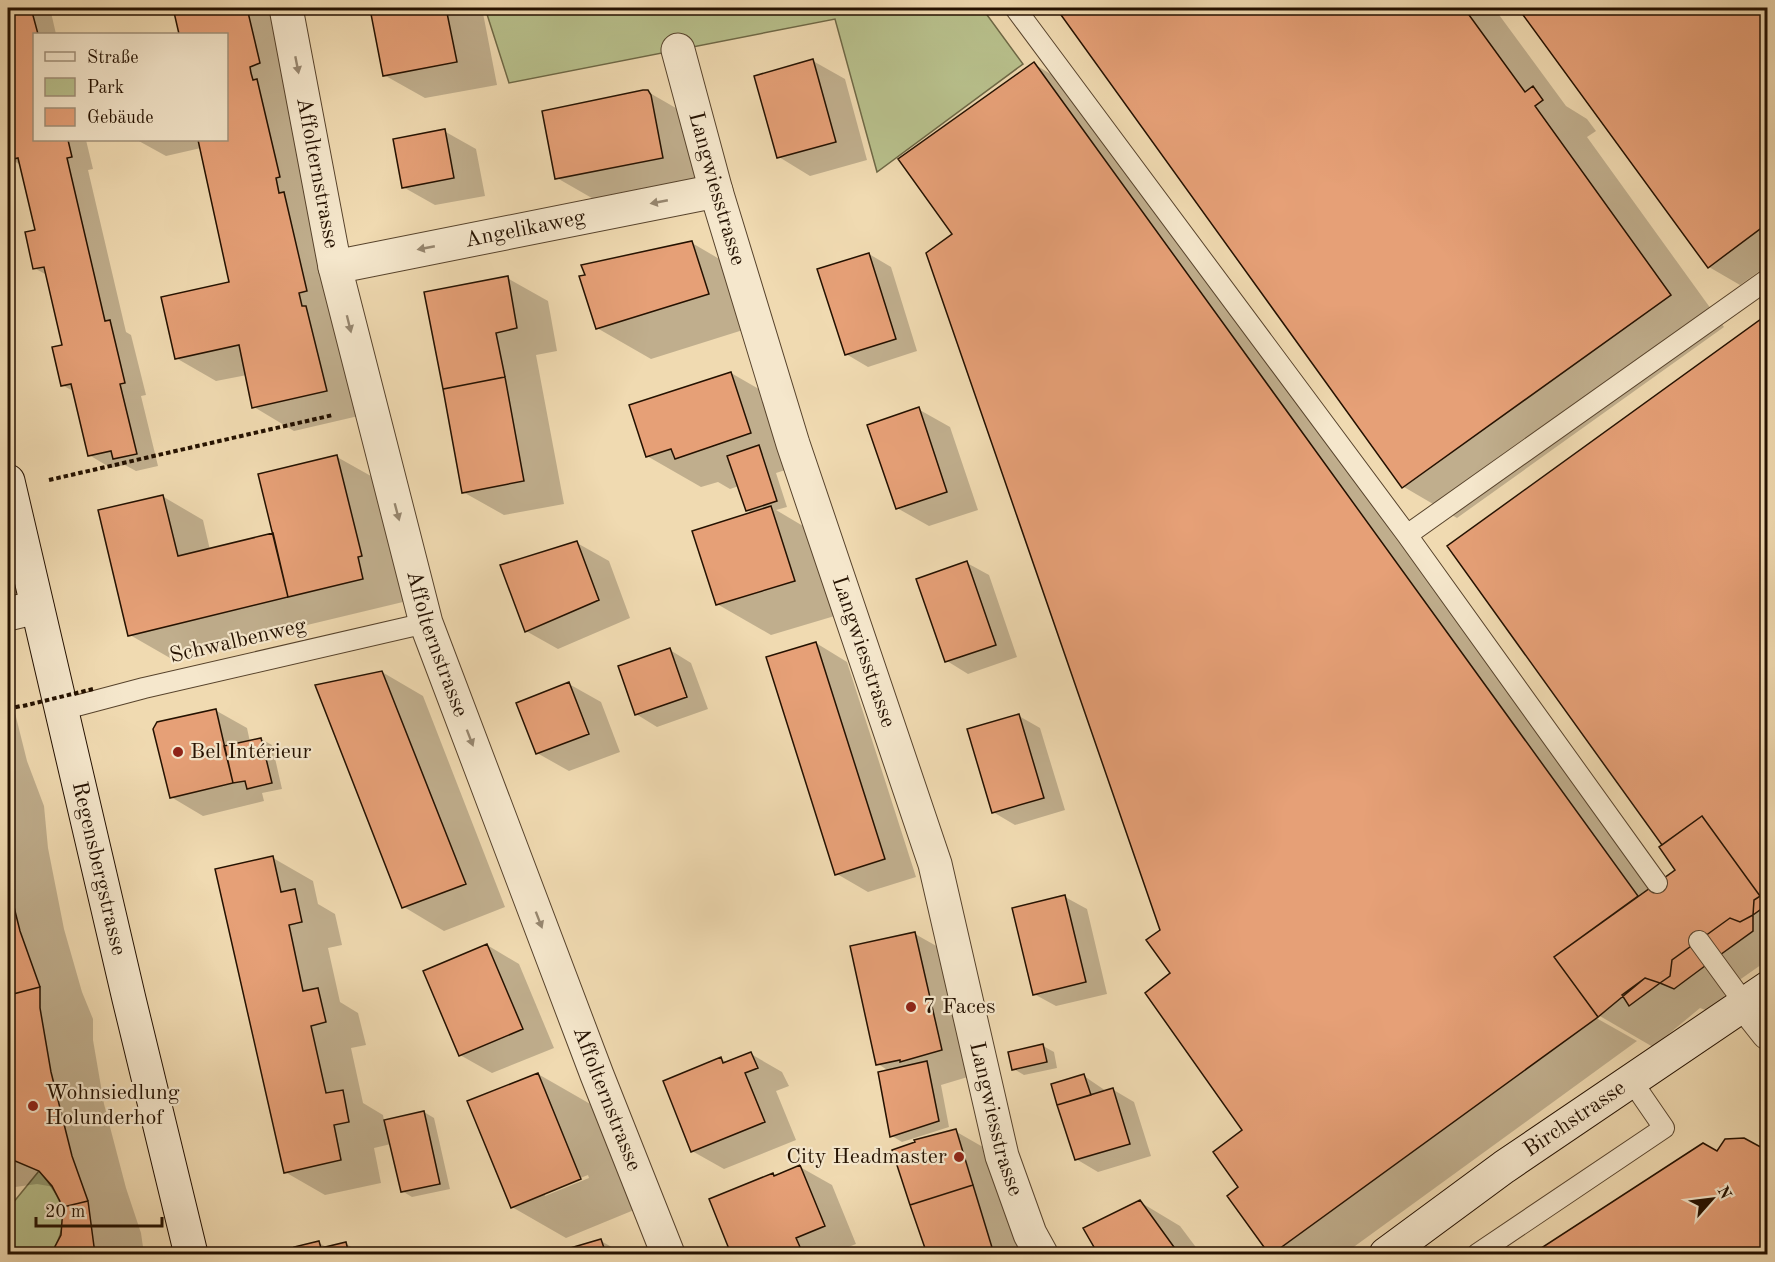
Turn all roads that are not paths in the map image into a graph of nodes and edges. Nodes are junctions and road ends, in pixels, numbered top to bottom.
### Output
1 (286, 8) edge
2 (1015, 8) edge
3 (678, 50) dead end
4 (716, 191) junction
5 (335, 267) junction
6 (1767, 279) edge
7 (8, 481) edge
8 (1407, 535) junction
9 (22, 610) edge
10 (426, 623) junction
11 (61, 710) junction
12 (1657, 883) dead end
13 (1699, 941) dead end
14 (1756, 996) edge
15 (1767, 1033) edge
16 (1631, 1080) junction
17 (192, 1254) edge
18 (668, 1254) edge
19 (1041, 1254) edge
20 (1386, 1254) edge
21 (1477, 1254) edge

1 -> 5 street, Affolternstrasse
2 - 8 lane
3 - 4 street, Langwiesstrasse
4 -> 5 street, Angelikaweg
4 - 19 street, Langwiesstrasse
5 -> 10 street, Affolternstrasse
6 - 8 lane
7 - 9 street, Regensbergstrasse
8 - 12 lane
9 - 11 street, Regensbergstrasse
10 - 11 lane, Schwalbenweg
10 -> 18 street, Affolternstrasse
11 - 17 street, Regensbergstrasse
13 - 14 lane
14 - 15 street
14 - 16 street, Birchstrasse
16 - 20 street, Birchstrasse
16 - 21 lane

